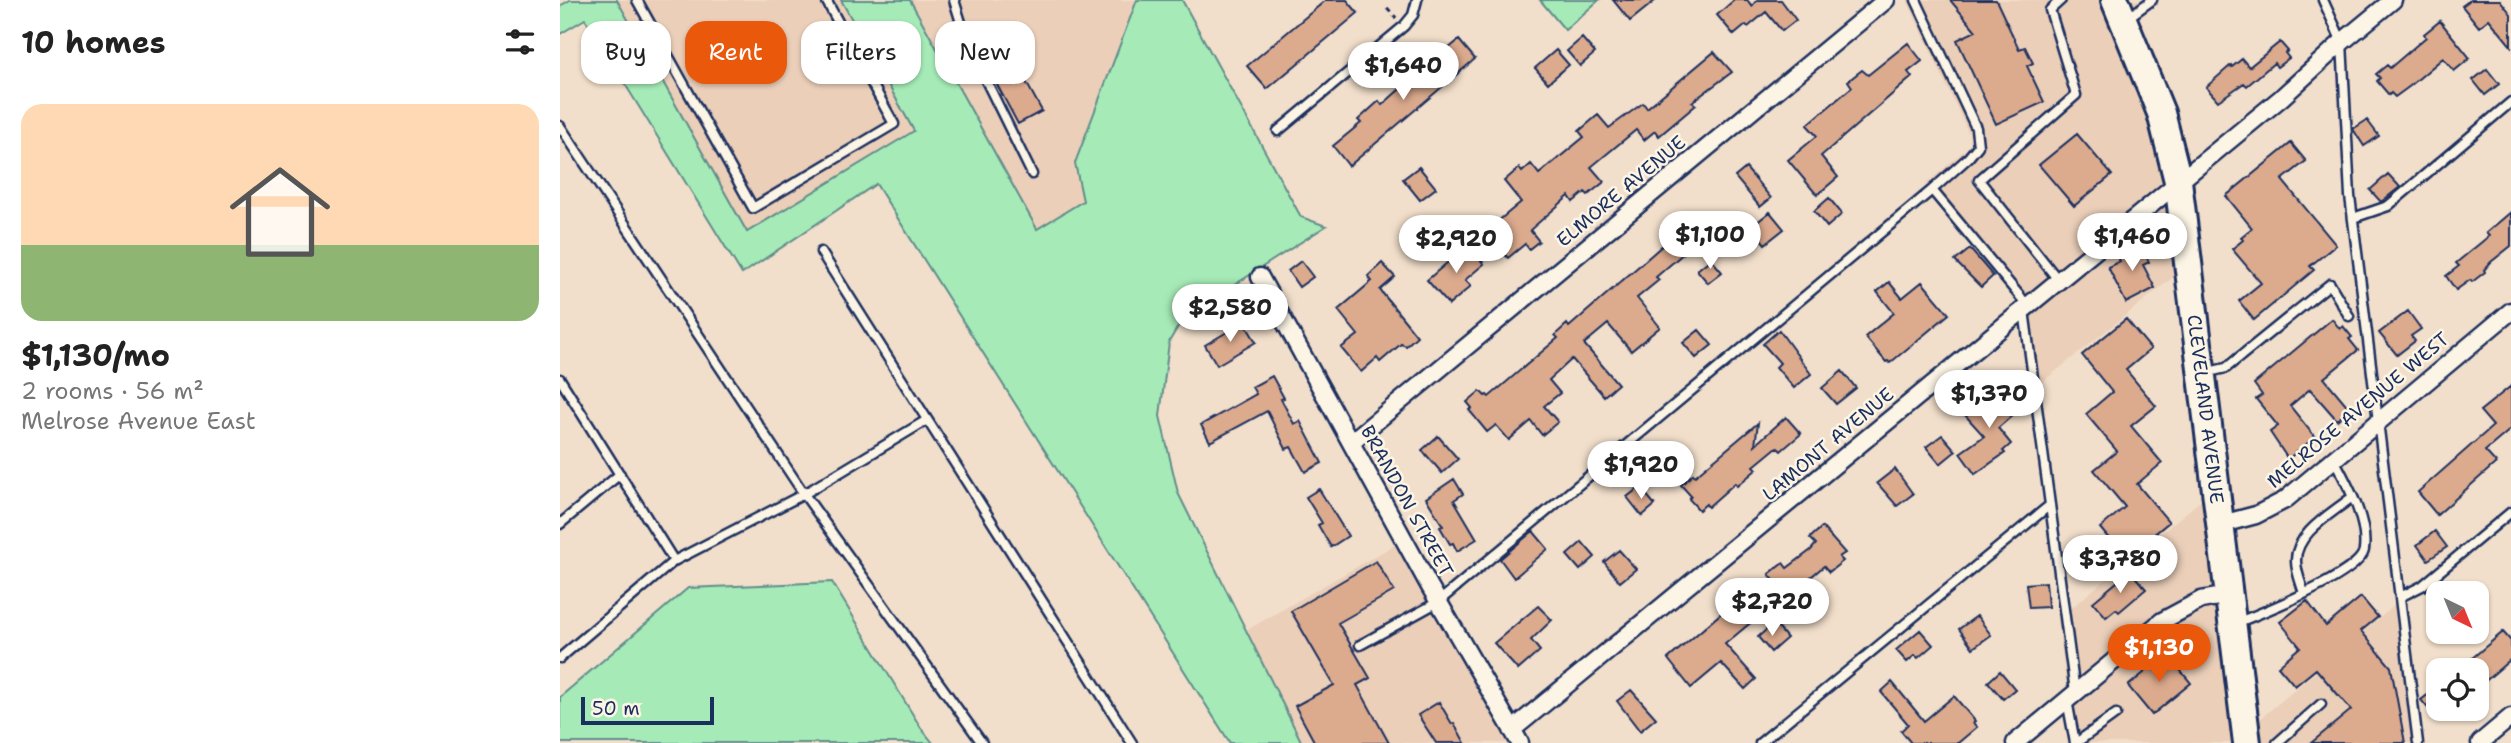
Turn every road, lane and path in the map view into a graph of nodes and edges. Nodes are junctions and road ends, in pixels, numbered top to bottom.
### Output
1 (637, 0) edge
2 (826, 0) edge
3 (955, 0) edge
4 (1417, 0) edge
5 (1886, 0) edge
6 (1916, 0) edge
7 (2062, 0) edge
8 (2152, 0) edge
9 (2323, 0) edge
10 (2393, 0) edge
11 (1387, 8) dead end
12 (2119, 11) edge
13 (1397, 20) dead end
14 (2342, 42) junction
15 (2511, 102) edge
16 (560, 126) edge
17 (1278, 131) dead end
18 (1032, 174) dead end
19 (2178, 181) junction
20 (1932, 190) junction
21 (2353, 218) junction
22 (821, 252) dead end
23 (1260, 277) dead end
24 (2059, 281) junction
25 (2026, 308) junction
26 (2511, 311) edge
27 (2349, 316) dead end
28 (2202, 374) junction
29 (560, 379) edge
30 (927, 420) junction
31 (2378, 421) junction
32 (1351, 442) junction
33 (2334, 459) junction
34 (620, 474) junction
35 (804, 494) junction
36 (2352, 497) junction
37 (2050, 505) junction
38 (2511, 512) edge
39 (560, 524) edge
40 (2222, 524) junction
41 (674, 561) junction
42 (2304, 593) junction
43 (2229, 595) junction
44 (2400, 597) junction
45 (1438, 601) junction
46 (2233, 624) junction
47 (1360, 645) dead end
48 (560, 658) edge
49 (2071, 697) junction
50 (2321, 704) dead end
51 (2116, 713) dead end
52 (2511, 717) edge
53 (1516, 736) edge
54 (982, 743) edge
55 (1132, 743) edge
56 (1760, 743) edge
57 (2015, 743) edge
58 (2075, 743) edge
59 (2247, 743) edge
60 (2277, 743) edge
61 (2418, 743) edge
62 (2480, 743) edge

1 - 2 lane
3 - 18 lane
4 - 17 lane
5 - 32 street, ELMORE AVENUE
6 - 20 lane
7 - 24 lane
8 - 12 lane
9 - 14 lane
10 - 14 street, LAMONT AVENUE
11 - 13 path
12 - 19 main road, CLEVELAND AVENUE
14 - 19 street, LAMONT AVENUE
14 - 21 lane
15 - 21 lane
16 - 35 lane
19 - 24 street, LAMONT AVENUE
19 - 28 main road, CLEVELAND AVENUE
20 - 25 lane
20 - 45 lane
21 - 31 lane
22 - 30 lane
23 - 32 street, BRANDON STREET
24 - 25 street, LAMONT AVENUE
25 - 37 lane
25 - 53 street, LAMONT AVENUE
26 - 31 street, MELROSE AVENUE WEST
27 - 28 lane
28 - 40 main road, CLEVELAND AVENUE
29 - 34 lane
30 - 35 lane
30 - 55 lane
31 - 33 street, MELROSE AVENUE WEST
31 - 44 lane
32 - 45 street, BRANDON STREET
33 - 36 lane
33 - 40 street, MELROSE AVENUE WEST
34 - 39 lane
34 - 41 lane
35 - 41 lane
35 - 54 lane
36 - 42 lane
36 - 42 lane
37 - 49 lane
37 - 56 lane
38 - 44 lane
40 - 43 main road, CLEVELAND AVENUE
41 - 48 lane
42 - 46 lane
43 - 46 main road, CLEVELAND AVENUE
43 - 49 street
44 - 61 lane
45 - 47 lane
45 - 53 street, BRANDON STREET
46 - 59 main road, CLEVELAND AVENUE
49 - 57 street
49 - 58 lane
50 - 60 lane
51 - 58 lane
52 - 62 street

